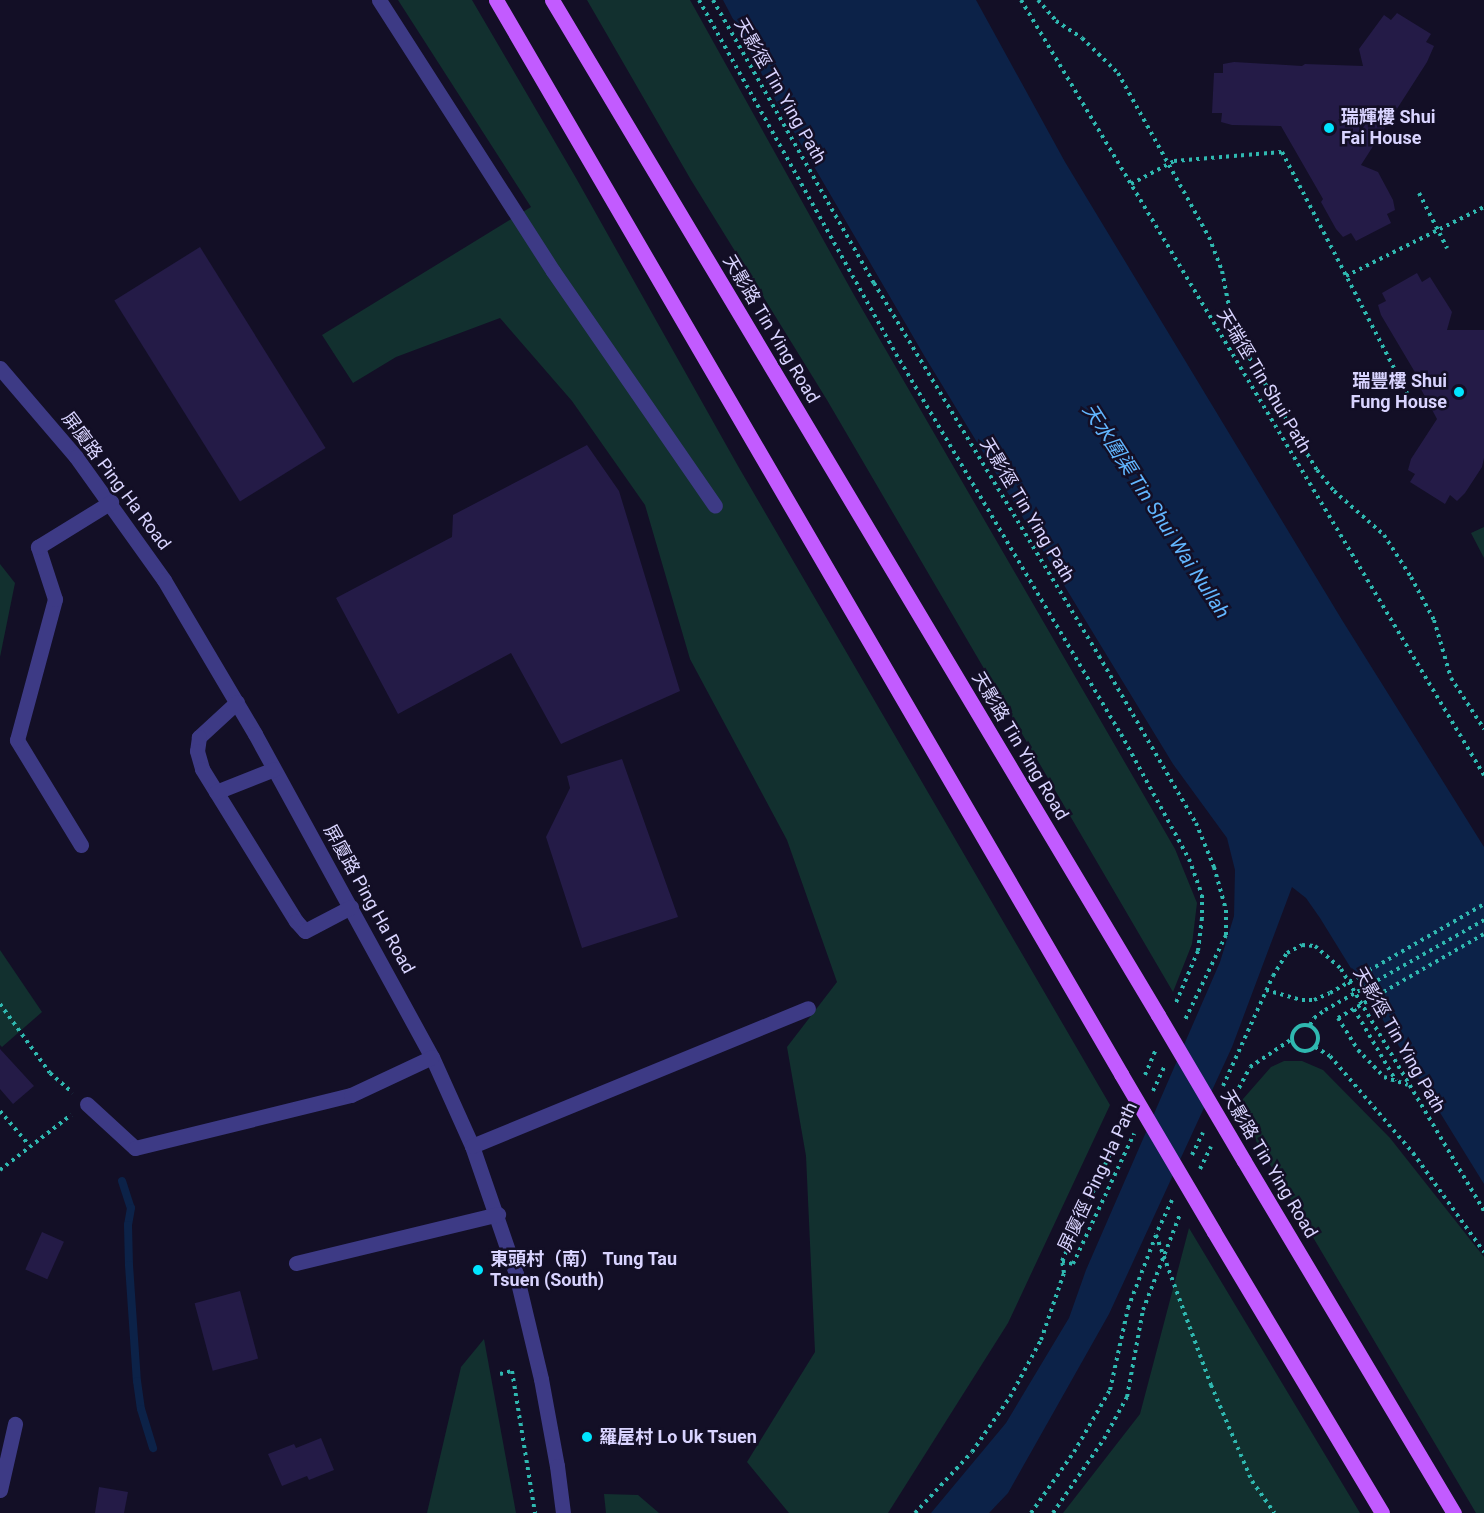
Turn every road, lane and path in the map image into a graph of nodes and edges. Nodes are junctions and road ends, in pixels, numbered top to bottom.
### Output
1 (379, 0) edge
2 (496, 0) edge
3 (552, 0) edge
4 (699, 0) edge
5 (712, 0) edge
6 (1021, 0) edge
7 (1038, 0) edge
8 (1169, 164) junction
9 (1131, 184) junction
10 (1419, 193) dead end
11 (1484, 207) edge
12 (1438, 230) junction
13 (1447, 248) dead end
14 (1346, 276) junction
15 (4, 379) edge
16 (1412, 403) dead end
17 (111, 502) junction
18 (715, 506) dead end
19 (237, 702) junction
20 (1484, 729) edge
21 (274, 769) junction
22 (1484, 775) edge
23 (216, 792) junction
24 (81, 844) dead end
25 (1484, 904) edge
26 (351, 907) junction
27 (1484, 920) edge
28 (1484, 934) edge
29 (1266, 990) junction
30 (0, 1004) edge
31 (808, 1008) dead end
32 (1354, 1009) junction
33 (1165, 1014) junction
34 (1310, 1025) junction
35 (1182, 1028) dead end
36 (1292, 1039) junction
37 (1158, 1045) dead end
38 (1315, 1047) junction
39 (1170, 1055) dead end
40 (432, 1057) junction
41 (1143, 1077) dead end
42 (1397, 1082) junction
43 (1409, 1085) junction
44 (1221, 1090) dead end
45 (1151, 1097) dead end
46 (87, 1104) junction
47 (1230, 1105) dead end
48 (1129, 1110) dead end
49 (0, 1111) edge
50 (1136, 1128) dead end
51 (1215, 1138) dead end
52 (29, 1145) junction
53 (472, 1146) junction
54 (0, 1170) edge
55 (1197, 1177) dead end
56 (1184, 1206) dead end
57 (1484, 1211) edge
58 (498, 1214) junction
59 (1156, 1235) dead end
60 (1164, 1252) junction
61 (1484, 1252) edge
62 (1062, 1261) junction
63 (296, 1263) dead end
64 (500, 1374) dead end
65 (15, 1424) dead end
66 (0, 1490) edge
67 (535, 1513) edge
68 (562, 1513) edge
69 (915, 1513) edge
70 (1030, 1513) edge
71 (1053, 1513) edge
72 (1274, 1513) edge
73 (1382, 1513) edge
74 (1454, 1513) edge

1 - 18 street
2 - 73 main road, bridge
3 - 33 main road, 天影路 Tin Ying Road
4 - 33 path
5 - 35 path, 天影徑 Tin Ying Path
6 - 9 path, 天瑞徑 Tin Shui Path
7 - 8 path
8 - 9 path
8 - 14 path
8 - 20 path
9 - 22 path, 天瑞徑 Tin Shui Path
10 - 12 path
11 - 12 path
12 - 13 path
12 - 14 path
14 - 16 path
15 - 17 street, 屏廈路 Ping Ha Road
17 - 19 street, 屏廈路 Ping Ha Road
17 - 24 street
19 - 21 street, 屏廈路 Ping Ha Road
19 - 23 street
21 - 23 street
21 - 26 street, 屏廈路 Ping Ha Road
23 - 26 street
25 - 29 path, bridge
26 - 40 street, 屏廈路 Ping Ha Road
27 - 34 path, bridge
28 - 32 path, bridge
29 - 43 path, 天影徑 Tin Ying Path
29 - 44 path, 天影徑 Tin Ying Path
30 - 46 path
31 - 53 street
32 - 42 path
32 - 42 path, bridge
33 - 74 main road, 天影路 Tin Ying Road, bridge
34 - 36 path
34 - 38 path
36 - 38 path
36 - 47 path
37 - 41 path
38 - 61 path
39 - 45 path, 屏廈徑 Ping Ha Path
40 - 46 street
40 - 53 street, 屏廈路 Ping Ha Road
42 - 43 path
43 - 57 path, 天影徑 Tin Ying Path
46 - 52 path
48 - 62 path
49 - 52 path
50 - 62 path, 屏廈徑 Ping Ha Path
51 - 55 path
52 - 54 path
53 - 58 street, 屏廈路 Ping Ha Road
56 - 60 path
58 - 63 street
58 - 68 street, 屏廈路 Ping Ha Road
59 - 70 path
60 - 71 path
60 - 72 path
62 - 69 path, 屏廈徑 Ping Ha Path
64 - 67 path
65 - 66 street

